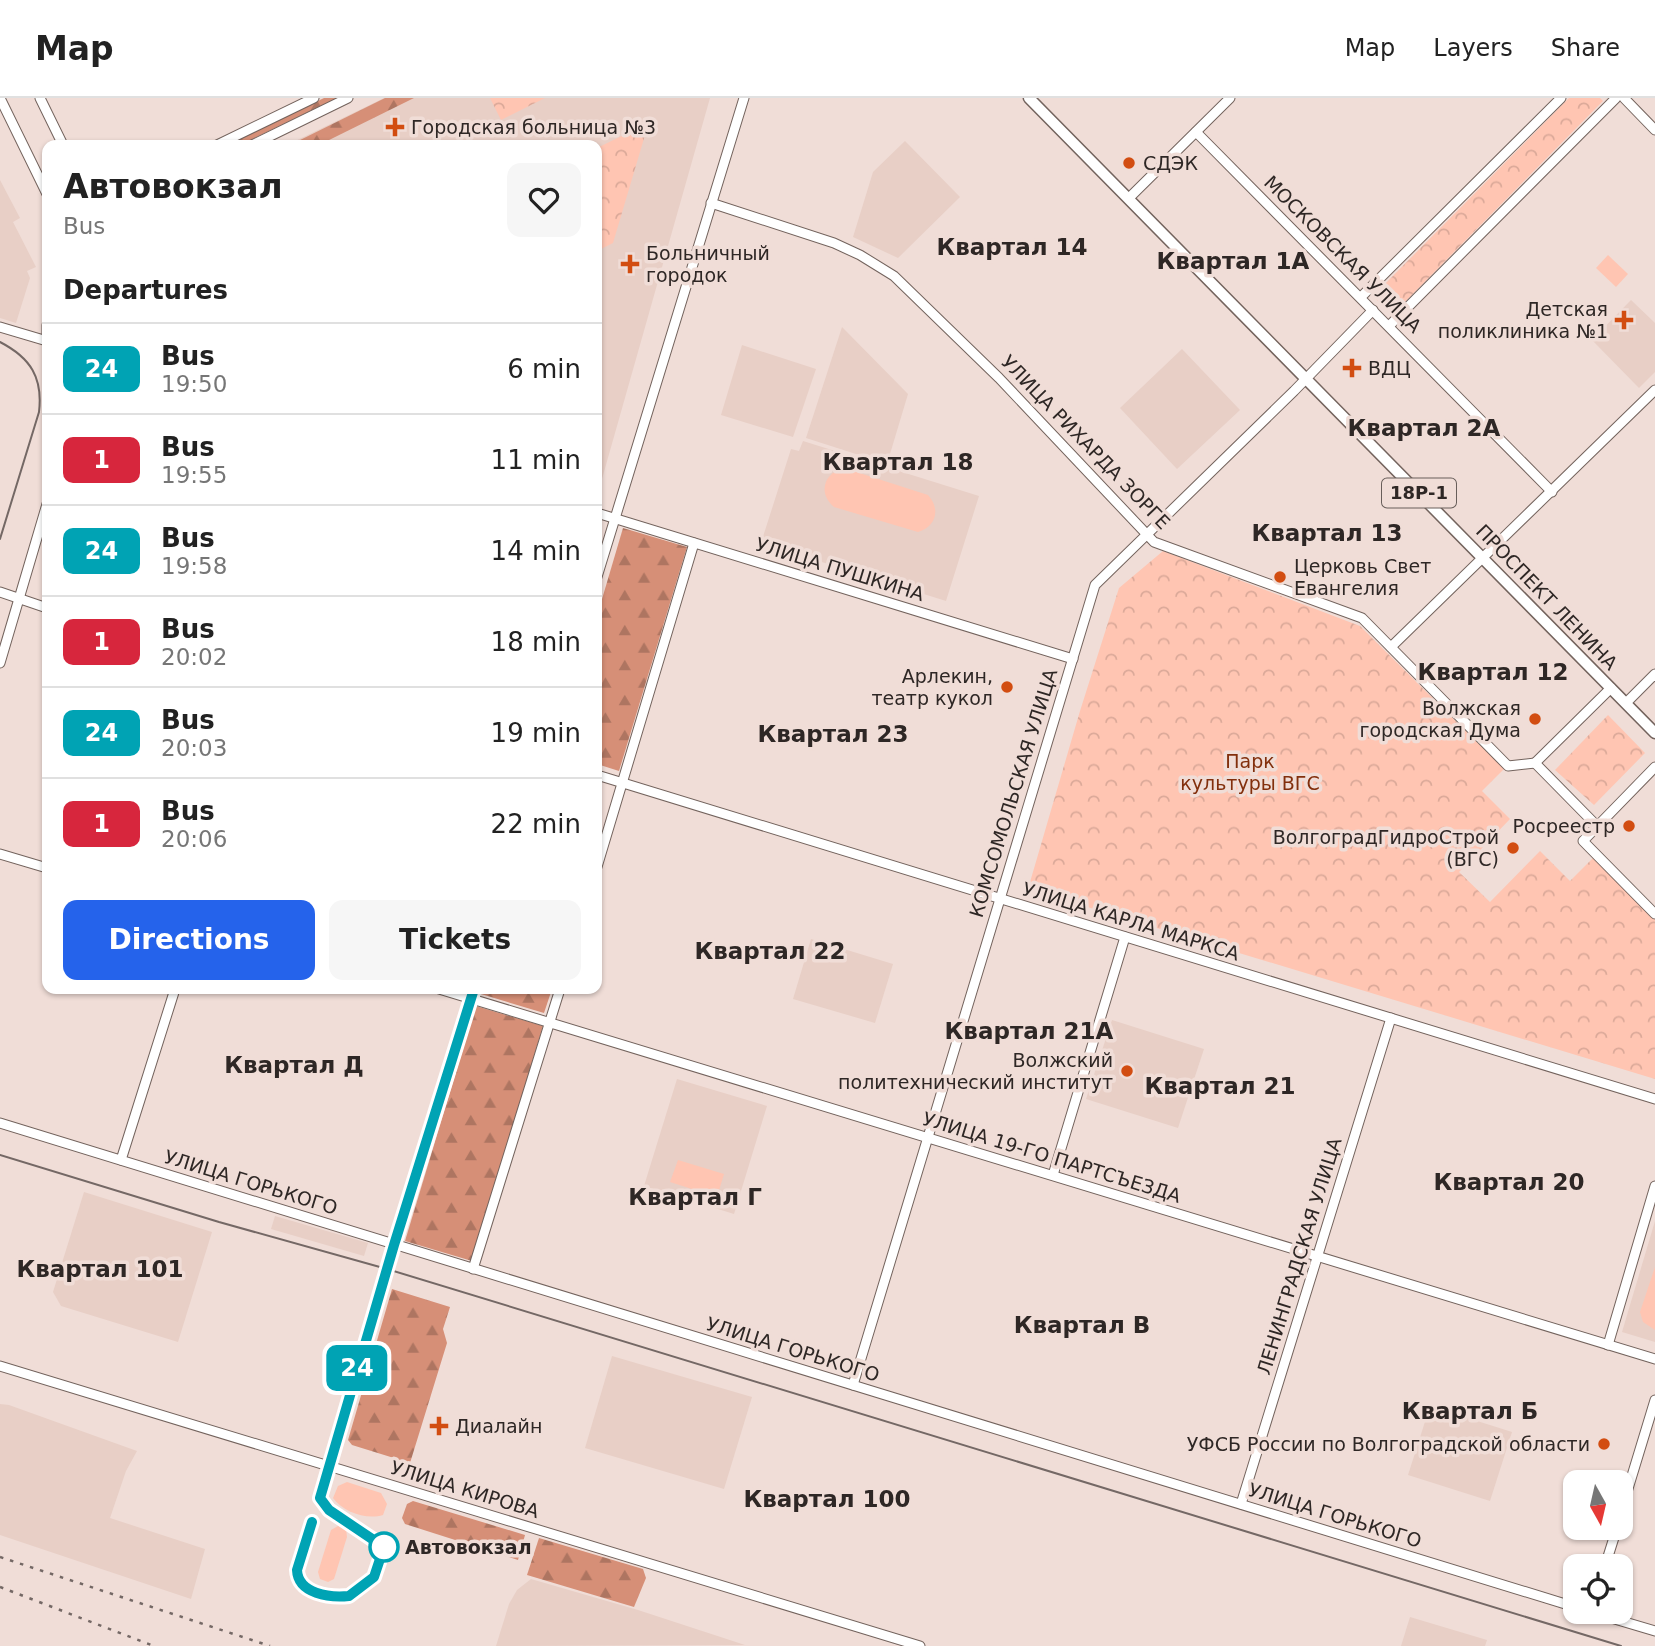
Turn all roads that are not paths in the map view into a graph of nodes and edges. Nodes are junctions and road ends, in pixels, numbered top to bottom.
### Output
1 (0, 98) edge
2 (40, 98) edge
3 (314, 98) edge
4 (348, 98) edge
5 (744, 98) edge
6 (1029, 98) edge
7 (1230, 98) edge
8 (1561, 98) edge
9 (1616, 98) edge
10 (1623, 98) edge
11 (1655, 130) edge
12 (1196, 132) junction
13 (61, 140) edge
14 (227, 140) edge
15 (262, 140) edge
16 (42, 184) edge
17 (1129, 198) junction
18 (711, 204) junction
19 (1361, 297) junction
20 (1373, 310) junction
21 (1389, 326) junction
22 (0, 327) edge
23 (42, 340) edge
24 (1306, 379) junction
25 (1655, 390) edge
26 (1552, 492) junction
27 (602, 514) edge
28 (614, 518) junction
29 (42, 521) edge
30 (1147, 536) junction
31 (694, 542) junction
32 (1485, 558) junction
33 (602, 560) edge
34 (0, 593) edge
35 (19, 599) junction
36 (42, 606) edge
37 (1391, 648) junction
38 (1073, 659) junction
39 (0, 663) edge
40 (1655, 674) edge
41 (1611, 688) junction
42 (1626, 703) junction
43 (1655, 733) edge
44 (1535, 763) junction
45 (1655, 766) edge
46 (602, 777) edge
47 (622, 783) junction
48 (1597, 826) junction
49 (602, 850) edge
50 (0, 854) edge
51 (42, 867) edge
52 (999, 899) junction
53 (1655, 914) edge
54 (1125, 937) junction
55 (173, 994) edge
56 (472, 994) edge
57 (558, 994) edge
58 (1391, 1018) junction
59 (550, 1022) junction
60 (1655, 1099) edge
61 (0, 1124) edge
62 (929, 1138) junction
63 (121, 1160) junction
64 (1053, 1175) junction
65 (1655, 1185) edge
66 (394, 1245) junction
67 (1317, 1256) junction
68 (473, 1269) junction
69 (1608, 1345) junction
70 (1655, 1359) edge
71 (0, 1366) edge
72 (853, 1385) junction
73 (1655, 1400) edge
74 (328, 1465) junction
75 (1633, 1472) edge
76 (1241, 1504) junction
77 (1563, 1603) edge
78 (1629, 1624) edge
79 (1655, 1632) edge
80 (920, 1646) edge

1 - 16 street
2 - 13 street
3 - 14 street
4 - 15 street
5 - 18 street
6 - 17 main road, ПРОСПЕКТ ЛЕНИНА / 18Р-1
7 - 12 street
8 - 19 street
9 - 21 street
10 - 11 street
12 - 17 street
12 - 19 street, МОСКОВСКАЯ УЛИЦА
17 - 24 main road, ПРОСПЕКТ ЛЕНИНА / 18Р-1
18 - 28 street
18 - 30 street, УЛИЦА РИХАРДА ЗОРГЕ
19 - 20 street, МОСКОВСКАЯ УЛИЦА
20 - 21 street, МОСКОВСКАЯ УЛИЦА
20 - 24 street, КОМСОМОЛЬСКАЯ УЛИЦА
21 - 26 street, МОСКОВСКАЯ УЛИЦА
22 - 23 street
24 - 30 street, КОМСОМОЛЬСКАЯ УЛИЦА
24 - 32 main road, ПРОСПЕКТ ЛЕНИНА / 18Р-1
25 - 26 street
26 - 32 street
27 - 28 street, УЛИЦА ПУШКИНА
28 - 31 street, УЛИЦА ПУШКИНА
28 - 33 street
29 - 35 street
30 - 37 street, УЛИЦА РИХАРДА ЗОРГЕ
30 - 38 street, КОМСОМОЛЬСКАЯ УЛИЦА
31 - 38 street, УЛИЦА ПУШКИНА
31 - 47 street
32 - 37 street
32 - 41 main road, ПРОСПЕКТ ЛЕНИНА / 18Р-1
34 - 35 street
35 - 36 street
35 - 39 street
37 - 44 street, УЛИЦА РИХАРДА ЗОРГЕ
38 - 52 street, КОМСОМОЛЬСКАЯ УЛИЦА
40 - 42 street
41 - 42 main road, ПРОСПЕКТ ЛЕНИНА / 18Р-1
41 - 44 street
42 - 43 main road, ПРОСПЕКТ ЛЕНИНА / 18Р-1
44 - 48 street
45 - 48 street
46 - 47 street, УЛИЦА КАРЛА МАРКСА
47 - 49 street
47 - 52 street, УЛИЦА КАРЛА МАРКСА
48 - 53 street
50 - 51 street
52 - 54 street, УЛИЦА КАРЛА МАРКСА
52 - 62 street, КОМСОМОЛЬСКАЯ УЛИЦА
54 - 58 street, УЛИЦА КАРЛА МАРКСА
54 - 64 street
55 - 63 street
56 - 59 street, УЛИЦА 19-ГО ПАРТСЪЕЗДА
56 - 66 street
57 - 59 street
58 - 60 street, УЛИЦА КАРЛА МАРКСА
58 - 67 street, ЛЕНИНГРАДСКАЯ УЛИЦА
59 - 62 street, УЛИЦА 19-ГО ПАРТСЪЕЗДА
59 - 68 street
61 - 63 street, УЛИЦА ГОРЬКОГО
62 - 64 street, УЛИЦА 19-ГО ПАРТСЪЕЗДА
62 - 72 street, КОМСОМОЛЬСКАЯ УЛИЦА
63 - 66 street, УЛИЦА ГОРЬКОГО
64 - 67 street, УЛИЦА 19-ГО ПАРТСЪЕЗДА
65 - 69 street
66 - 68 street, УЛИЦА ГОРЬКОГО
66 - 74 street
67 - 69 street, УЛИЦА 19-ГО ПАРТСЪЕЗДА
67 - 76 street, ЛЕНИНГРАДСКАЯ УЛИЦА
68 - 72 street, УЛИЦА ГОРЬКОГО
69 - 70 street, УЛИЦА 19-ГО ПАРТСЪЕЗДА
71 - 74 street, УЛИЦА КИРОВА
72 - 76 street, УЛИЦА ГОРЬКОГО
73 - 75 street
74 - 80 street, УЛИЦА КИРОВА
76 - 77 street, УЛИЦА ГОРЬКОГО
78 - 79 street

